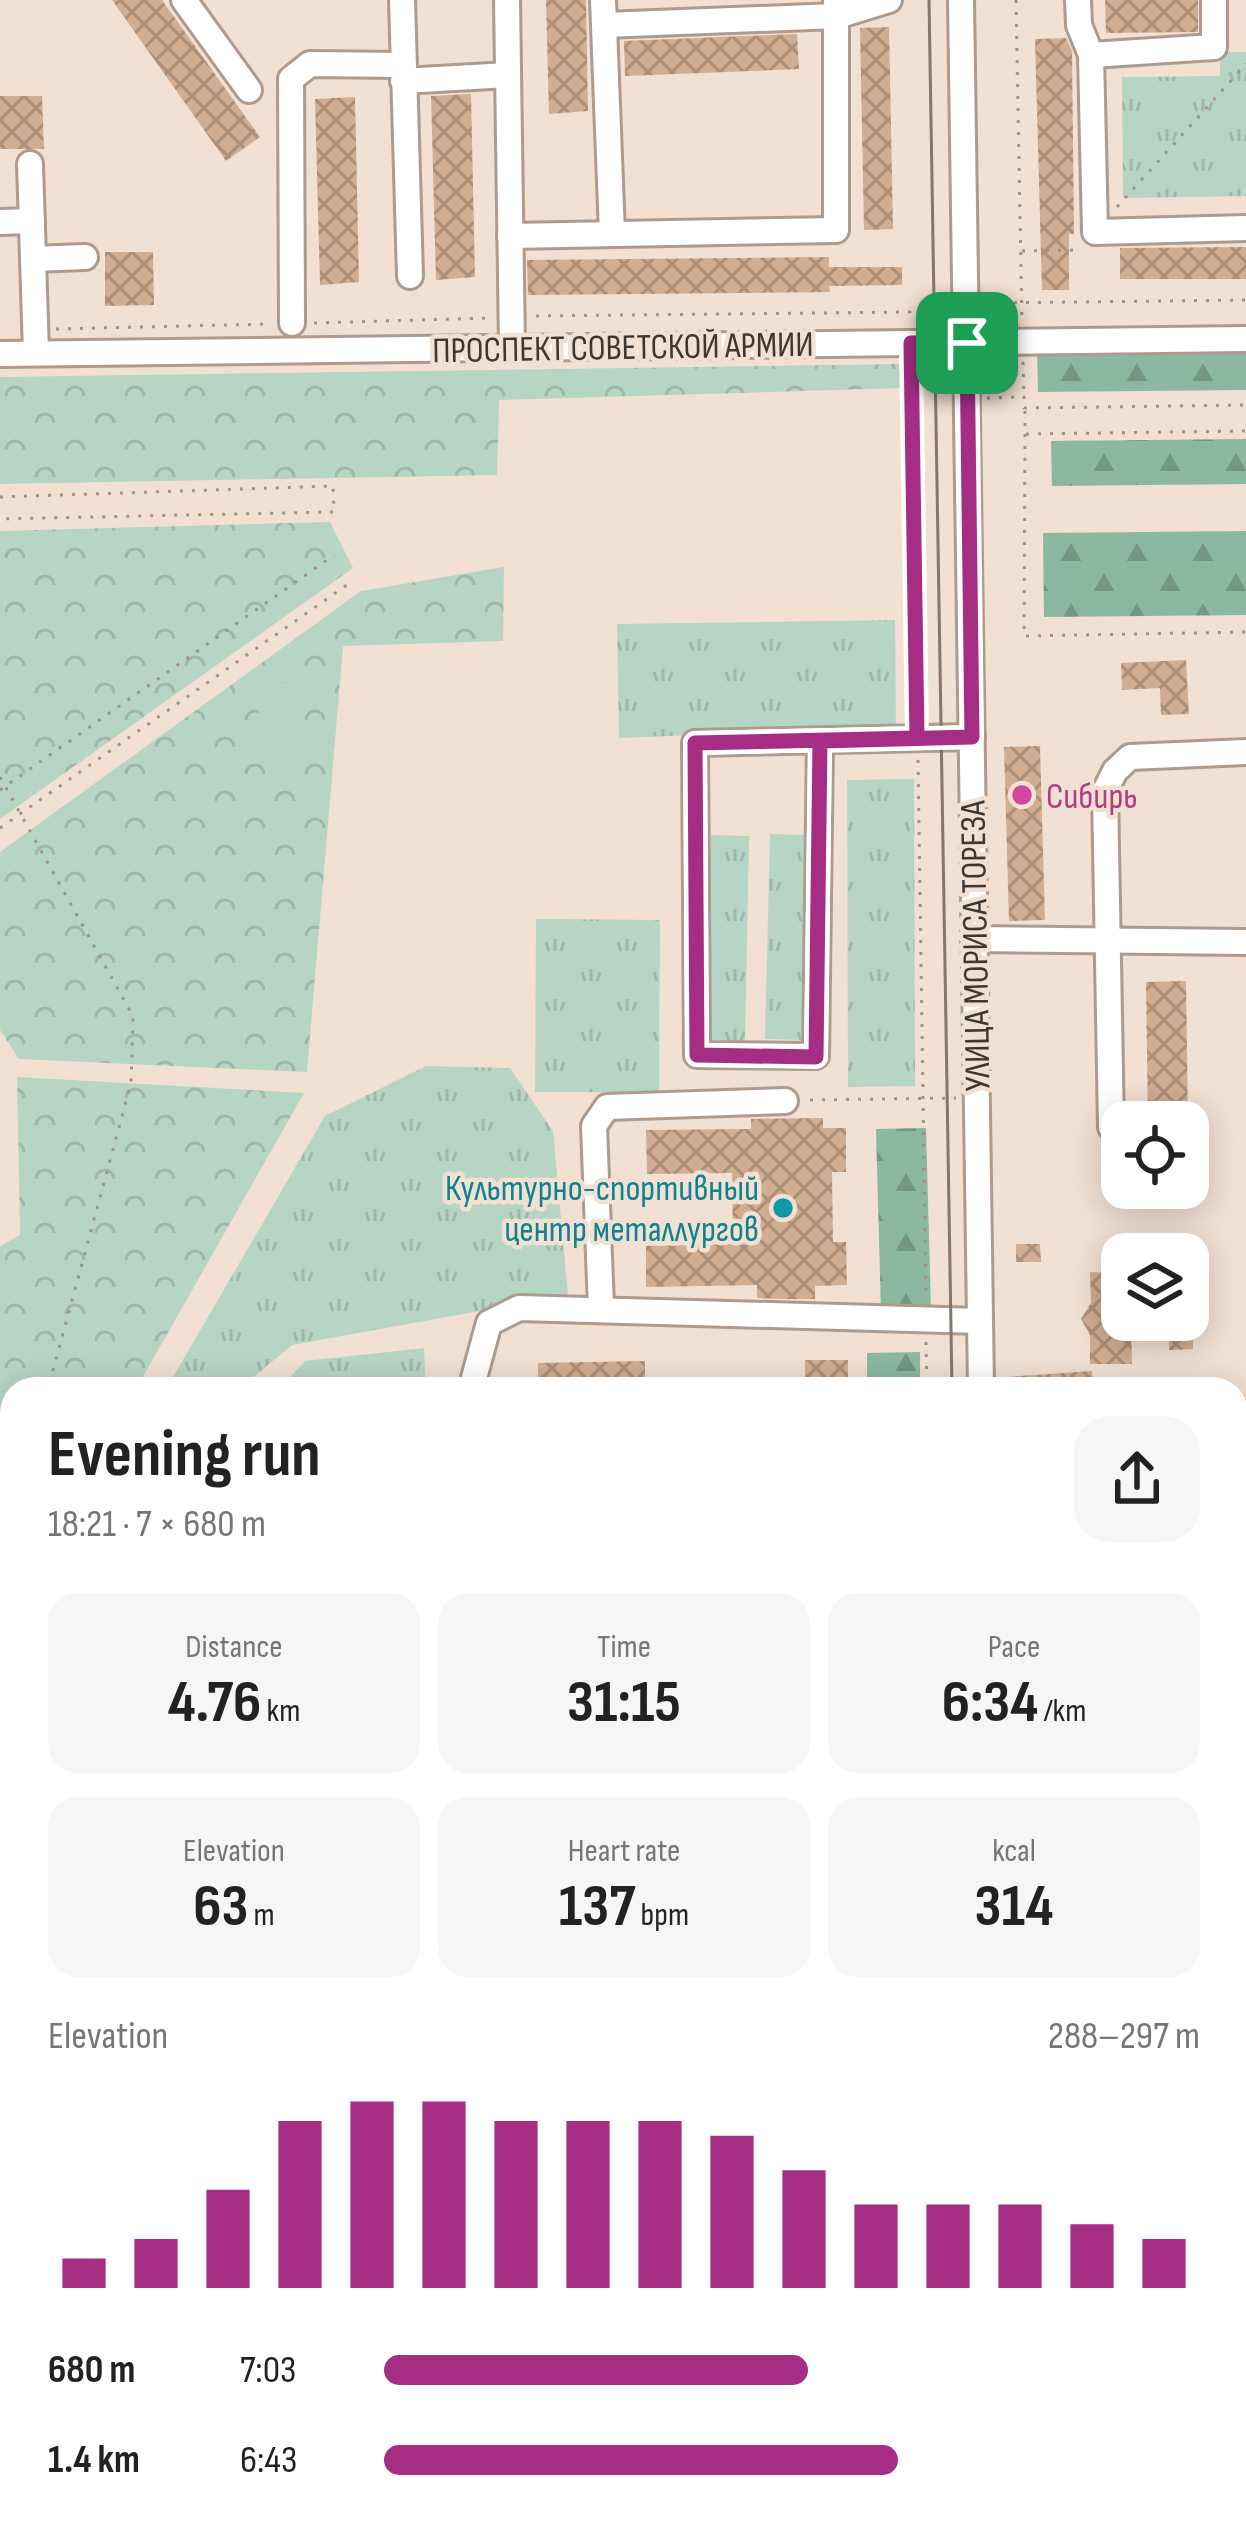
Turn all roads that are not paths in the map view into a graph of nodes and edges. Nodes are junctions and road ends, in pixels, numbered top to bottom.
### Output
1 (184, 0) edge
2 (402, 0) edge
3 (507, 0) edge
4 (889, 0) edge
5 (961, 0) edge
6 (1078, 0) edge
7 (1214, 0) edge
8 (836, 8) edge
9 (604, 13) edge
10 (1091, 56) junction
11 (403, 73) junction
12 (508, 75) junction
13 (249, 90) dead end
14 (30, 164) dead end
15 (32, 221) junction
16 (0, 222) edge
17 (1246, 228) edge
18 (612, 234) junction
19 (510, 236) junction
20 (85, 257) dead end
21 (33, 259) junction
22 (410, 276) dead end
23 (292, 323) road end
24 (1246, 339) edge
25 (35, 342) junction
26 (967, 343) junction
27 (512, 347) junction
28 (0, 354) edge
29 (972, 737) junction
30 (820, 741) junction
31 (1246, 752) edge
32 (974, 939) junction
33 (1107, 939) junction
34 (1246, 942) edge
35 (784, 1101) road end
36 (1110, 1101) edge
37 (601, 1308) junction
38 (980, 1321) junction
39 (474, 1377) edge
40 (981, 1377) edge

1 - 13 street
2 - 11 street
3 - 12 street
4 - 8 street
5 - 26 street, УЛИЦА МОРИСА ТОРЕЗА
6 - 10 street
7 - 10 street
8 - 9 street
8 - 18 street
9 - 18 street
10 - 17 street
11 - 12 street
11 - 22 street
11 - 23 street
12 - 19 street
14 - 15 street
15 - 16 street
15 - 21 street
18 - 19 street
19 - 27 street
20 - 21 street
21 - 25 street
24 - 26 street, ПРОСПЕКТ СОВЕТСКОЙ АРМИИ
25 - 27 street, ПРОСПЕКТ СОВЕТСКОЙ АРМИИ
25 - 28 street, ПРОСПЕКТ СОВЕТСКОЙ АРМИИ
26 - 27 street, ПРОСПЕКТ СОВЕТСКОЙ АРМИИ
26 - 29 street, УЛИЦА МОРИСА ТОРЕЗА
29 - 30 street
29 - 32 street, УЛИЦА МОРИСА ТОРЕЗА
30 - 30 street
31 - 33 street
32 - 33 street
32 - 38 street, УЛИЦА МОРИСА ТОРЕЗА
33 - 34 street
33 - 36 street
35 - 37 street
37 - 38 street
37 - 39 street
38 - 40 street, УЛИЦА МОРИСА ТОРЕЗА

